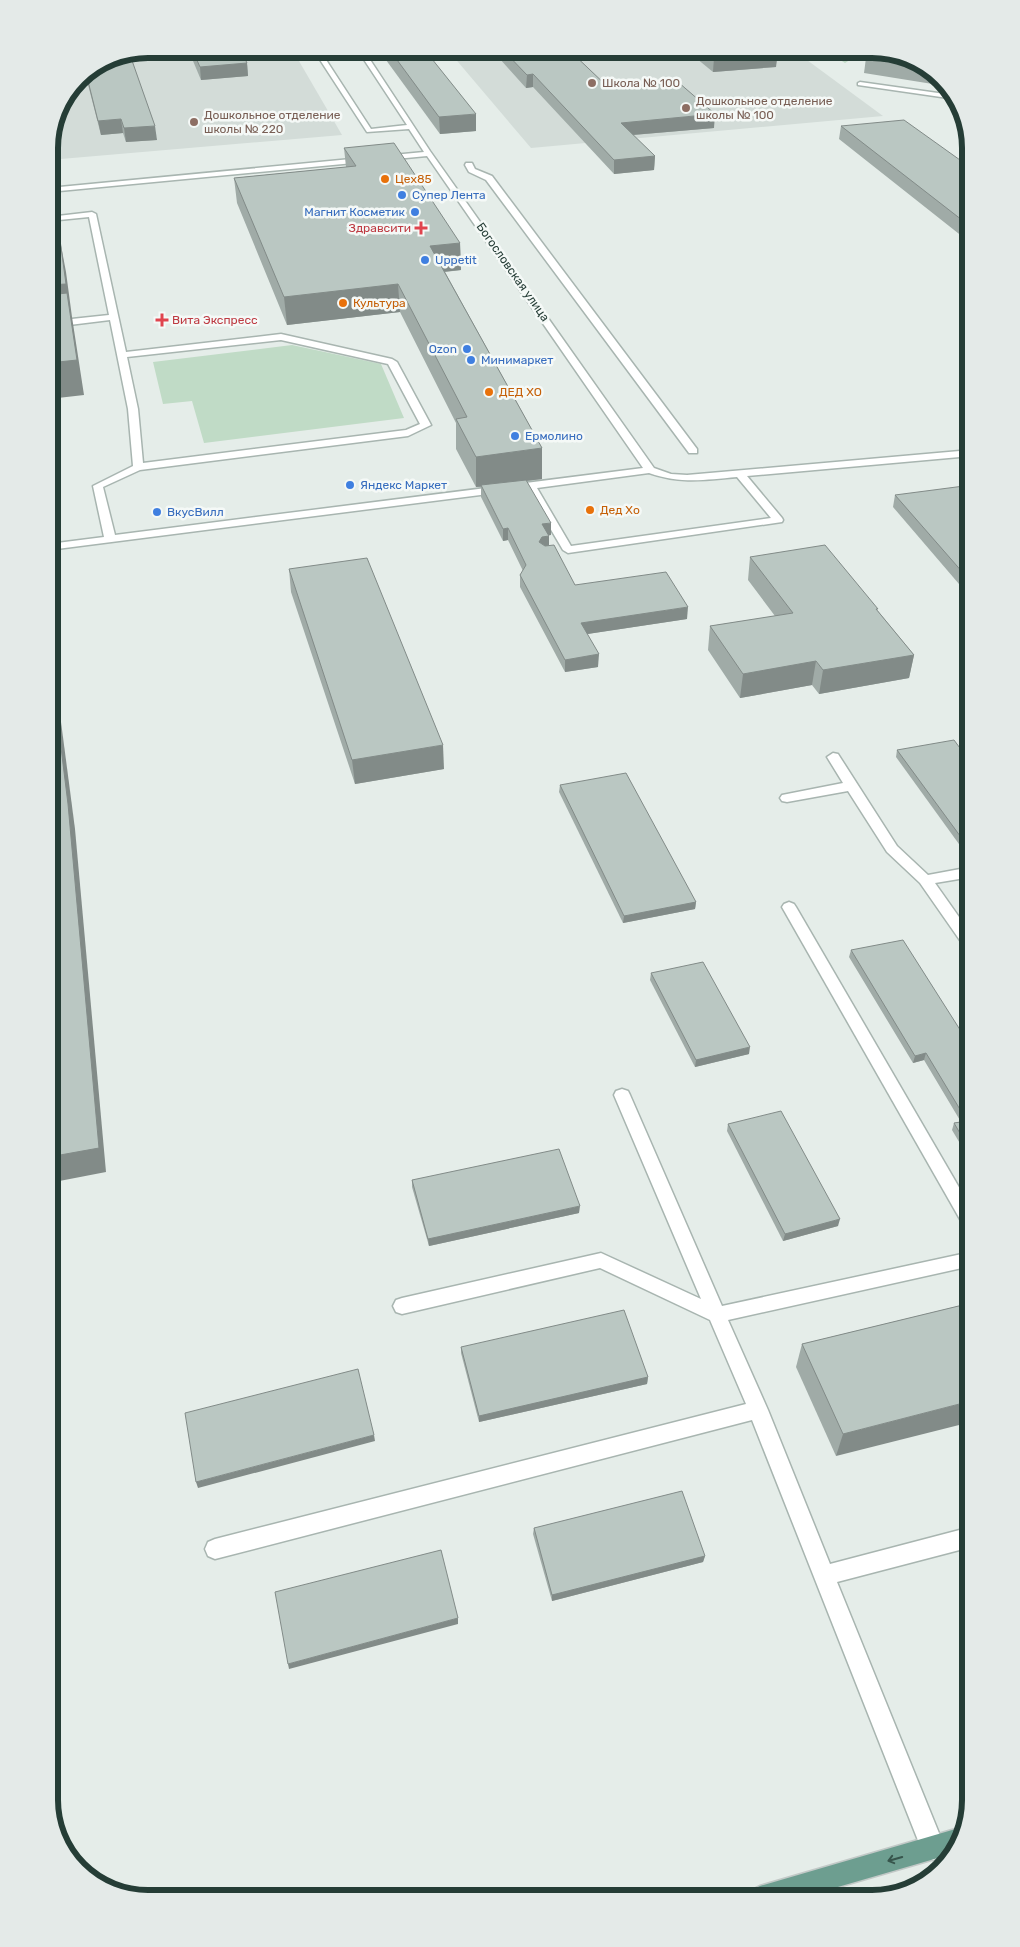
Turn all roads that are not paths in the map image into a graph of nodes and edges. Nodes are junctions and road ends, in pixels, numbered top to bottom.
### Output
1 (322, 58) edge
2 (366, 58) edge
3 (860, 84) dead end
4 (947, 98) edge
5 (413, 126) junction
6 (429, 154) junction
7 (469, 165) dead end
8 (58, 189) edge
9 (58, 218) edge
10 (114, 318) junction
11 (58, 323) edge
12 (122, 355) junction
13 (693, 452) dead end
14 (962, 454) edge
15 (138, 467) junction
16 (650, 470) junction
17 (739, 472) junction
18 (530, 485) junction
19 (110, 539) junction
20 (58, 546) edge
21 (568, 550) junction
22 (554, 552) edge
23 (833, 757) dead end
24 (852, 786) junction
25 (787, 798) dead end
26 (962, 874) edge
27 (926, 880) junction
28 (789, 907) dead end
29 (962, 932) edge
30 (622, 1095) dead end
31 (962, 1207) edge
32 (962, 1262) edge
33 (402, 1306) dead end
34 (717, 1315) junction
35 (758, 1410) junction
36 (962, 1539) edge
37 (215, 1549) dead end
38 (825, 1575) junction
39 (951, 1842) edge
40 (933, 1848) junction
41 (788, 1890) edge

1 - 5 street
2 - 5 street, Богословская улица
3 - 4 street
5 - 6 street, Богословская улица
6 - 8 street
6 - 16 street, Богословская улица
7 - 13 street
9 - 10 street
10 - 11 street
10 - 12 street
12 - 15 street
12 - 15 street
14 - 17 street
15 - 19 street
16 - 17 street
16 - 18 street
17 - 21 street
18 - 19 street
18 - 21 street
19 - 20 street
21 - 22 street
23 - 24 street
24 - 25 street
24 - 27 street
26 - 27 street
27 - 29 street
28 - 31 street
30 - 34 street
32 - 34 street
33 - 34 street
34 - 35 street
35 - 37 street
35 - 38 street
36 - 38 street
38 - 40 street
39 - 40 main road
40 -> 41 main road

